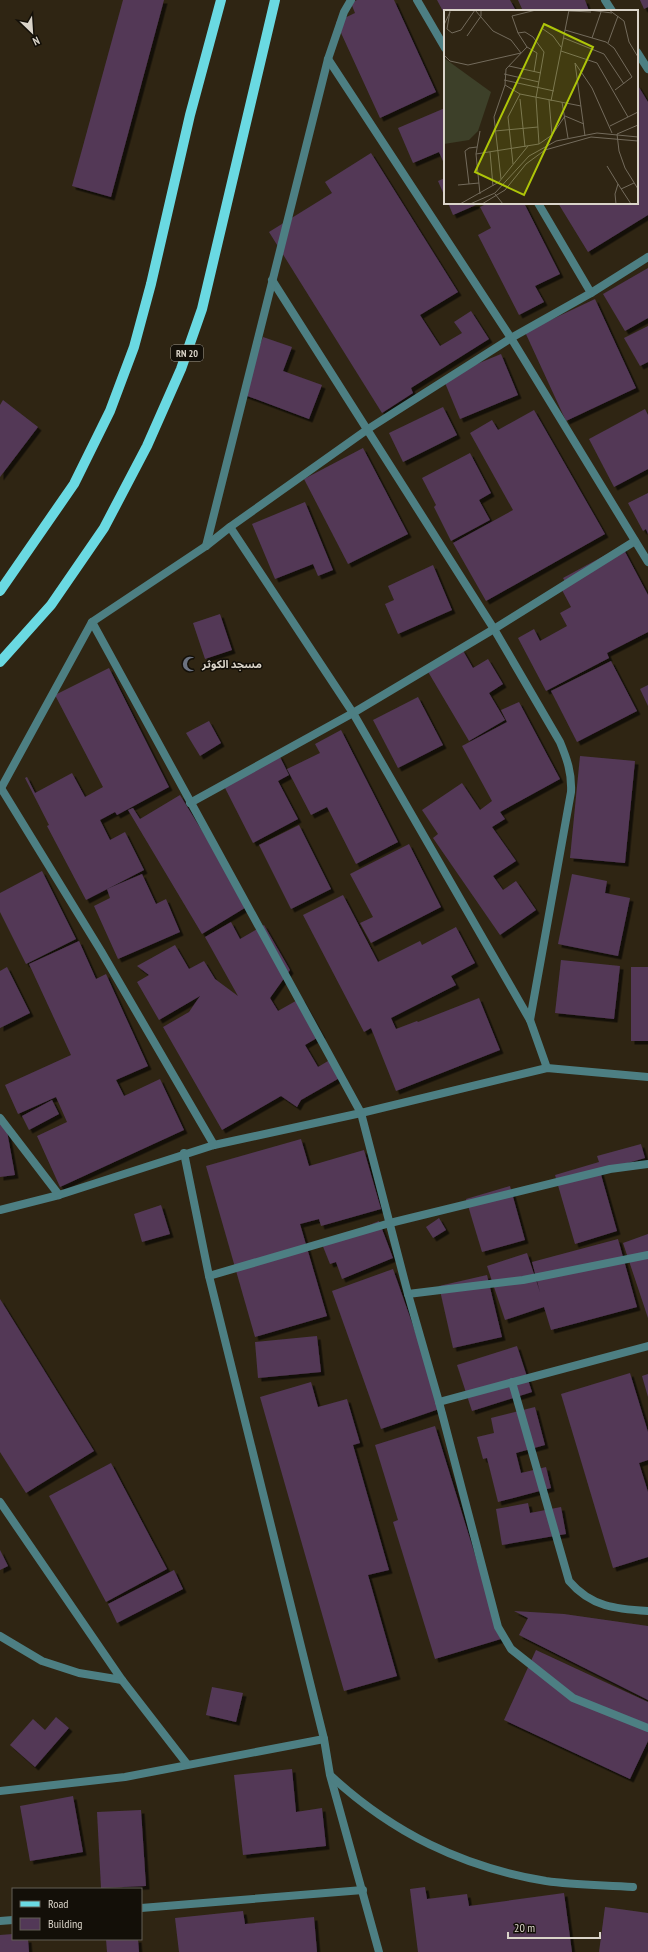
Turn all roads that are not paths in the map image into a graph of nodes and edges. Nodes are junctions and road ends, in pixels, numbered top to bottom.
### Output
1 (221, 0) edge
2 (275, 0) edge
3 (351, 0) edge
4 (416, 0) edge
5 (605, 0) edge
6 (611, 10) edge
7 (444, 46) edge
8 (638, 54) edge
9 (328, 59) junction
10 (648, 69) edge
11 (539, 204) edge
12 (648, 257) edge
13 (272, 280) junction
14 (591, 293) junction
15 (511, 338) junction
16 (368, 429) junction
17 (230, 527) junction
18 (635, 541) junction
19 (206, 546) junction
20 (648, 562) edge
21 (0, 591) edge
22 (92, 622) junction
23 (494, 629) junction
24 (0, 662) edge
25 (353, 713) junction
26 (0, 789) edge
27 (190, 803) junction
28 (530, 1020) junction
29 (547, 1068) junction
30 (648, 1077) edge
31 (362, 1113) junction
32 (0, 1118) edge
33 (214, 1145) junction
34 (184, 1154) junction
35 (648, 1164) edge
36 (59, 1195) junction
37 (0, 1210) edge
38 (390, 1223) junction
39 (648, 1255) edge
40 (209, 1276) junction
41 (408, 1294) junction
42 (648, 1346) edge
43 (512, 1382) junction
44 (439, 1402) junction
45 (0, 1502) edge
46 (648, 1611) edge
47 (0, 1636) edge
48 (122, 1680) junction
49 (648, 1728) edge
50 (324, 1739) junction
51 (187, 1764) junction
52 (330, 1775) junction
53 (0, 1791) edge
54 (634, 1886) dead end
55 (363, 1890) junction
56 (142, 1908) edge
57 (12, 1920) edge
58 (0, 1921) edge
59 (379, 1952) edge

1 - 21 main road
2 - 24 main road, RN 20
3 - 9 street
4 - 7 street
5 - 6 street
8 - 10 street
9 - 13 street
9 - 15 street
11 - 14 street
12 - 14 street
13 - 16 street
13 - 19 street
14 - 15 street
15 - 16 street
15 - 18 street
16 - 17 street
16 - 23 street
17 - 19 street
17 - 25 street
18 - 20 street
18 - 23 street
19 - 22 street
22 - 26 street
22 - 27 street
23 - 25 street
23 - 28 street
25 - 27 street
25 - 28 street
26 - 33 street
27 - 31 street
28 - 29 street
29 - 30 street
29 - 31 street
31 - 33 street
31 - 38 street
32 - 36 street
33 - 34 street
34 - 36 street
34 - 40 street
35 - 38 street
36 - 37 street
38 - 40 street
38 - 41 street
39 - 41 street
40 - 50 street
41 - 44 street
42 - 43 street
43 - 44 street
43 - 46 street
44 - 49 street
45 - 48 street
47 - 48 street
48 - 51 street
50 - 51 street
50 - 52 street
51 - 53 street
52 - 54 street
52 - 55 street
55 - 56 street
55 - 59 street
57 - 58 street

